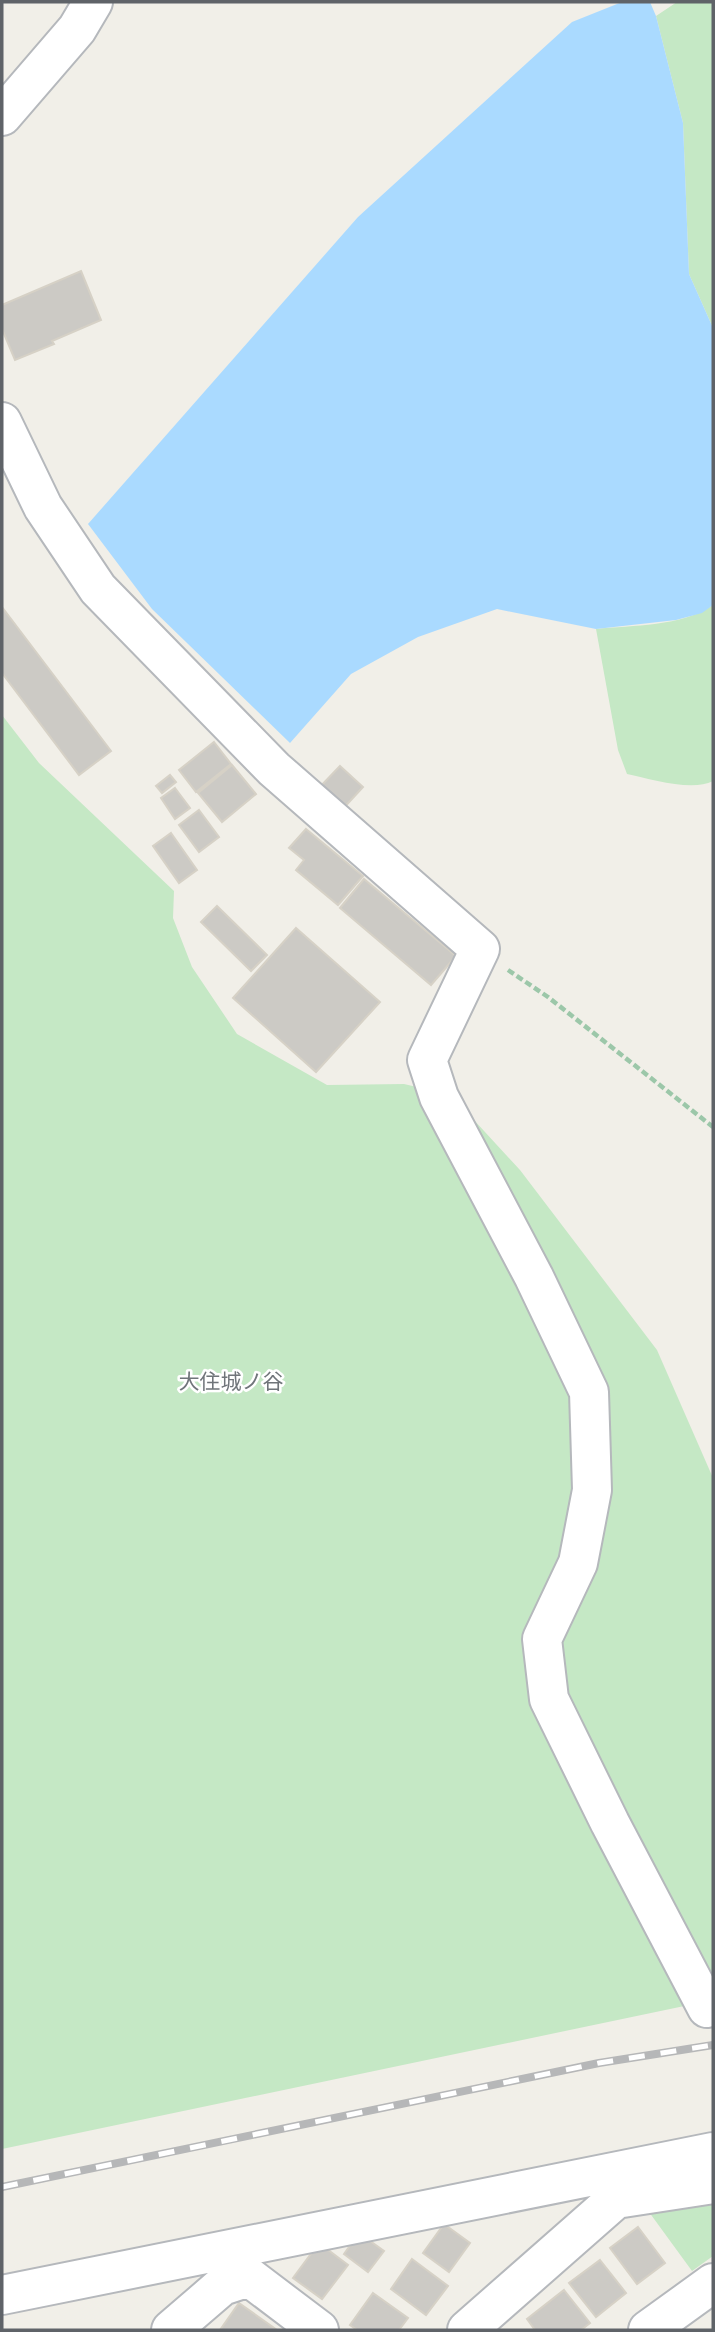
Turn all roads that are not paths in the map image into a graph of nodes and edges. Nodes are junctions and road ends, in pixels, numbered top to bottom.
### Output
1 (93, 2) edge
2 (2, 116) edge
3 (2, 422) edge
4 (707, 2008) dead end
5 (713, 2152) edge
6 (713, 2184) edge
7 (713, 2283) edge
8 (2, 2295) edge
9 (170, 2330) edge
10 (319, 2330) edge
11 (467, 2330) edge
12 (648, 2330) edge

1 - 2 street
3 - 4 street
5 - 8 street
6 - 11 street
7 - 12 street
9 - 10 street

